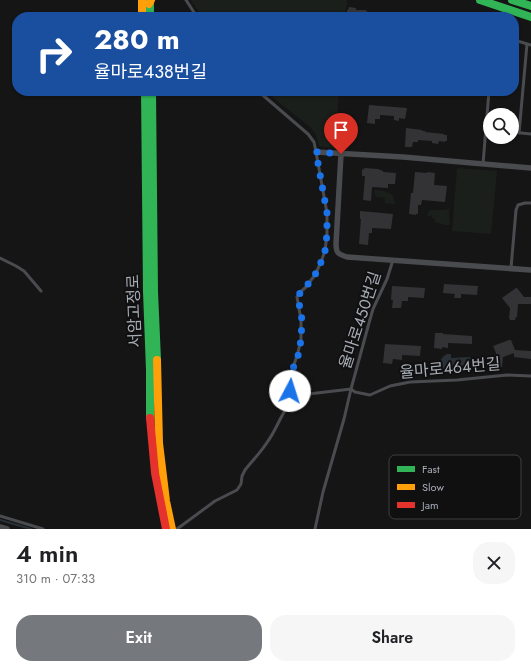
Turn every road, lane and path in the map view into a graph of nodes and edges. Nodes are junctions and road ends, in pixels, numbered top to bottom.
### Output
1 (186, 0) edge
2 (480, 0) edge
3 (512, 0) edge
4 (146, 1) edge
5 (531, 6) edge
6 (143, 12) edge
7 (149, 12) edge
8 (194, 12) edge
9 (516, 12) edge
10 (519, 13) edge
11 (531, 17) edge
12 (519, 42) edge
13 (529, 45) edge
14 (145, 96) edge
15 (152, 96) edge
16 (264, 96) edge
17 (489, 96) edge
18 (489, 108) edge
19 (519, 133) joint
20 (531, 134) edge
21 (486, 144) edge
22 (316, 152) junction
23 (341, 154) junction
24 (483, 164) junction
25 (531, 168) edge
26 (531, 203) edge
27 (0, 258) edge
28 (393, 260) junction
29 (511, 268) junction
30 (531, 270) edge
31 (41, 291) dead end
32 (531, 376) edge
33 (351, 389) junction
34 (294, 399) junction
35 (0, 516) edge
36 (0, 527) edge
37 (6, 529) edge
38 (43, 529) edge
39 (166, 529) edge
40 (172, 529) edge
41 (177, 529) edge
42 (315, 529) edge

1 - 8 lane
2 - 9 main road
3 - 5 main road
4 - 6 main road
4 - 7 main road
10 - 11 main road
12 - 13 lane
13 - 19 lane
14 - 39 main road, 서암고정로
15 - 40 main road, 서암고정로
16 - 22 lane
17 - 18 lane
19 - 20 lane
21 - 24 lane
22 - 23 street
22 - 34 lane
23 - 24 street
23 - 28 street, 율마로450번길
24 - 25 street
26 - 29 lane
27 - 31 lane
28 - 29 street, 율마로450번길
28 - 33 lane, 율마로450번길
29 - 30 street, 율마로450번길
32 - 33 lane, 율마로464번길
33 - 34 lane, 율마로464번길
33 - 42 lane
34 - 41 lane
35 - 38 lane
36 - 37 street

